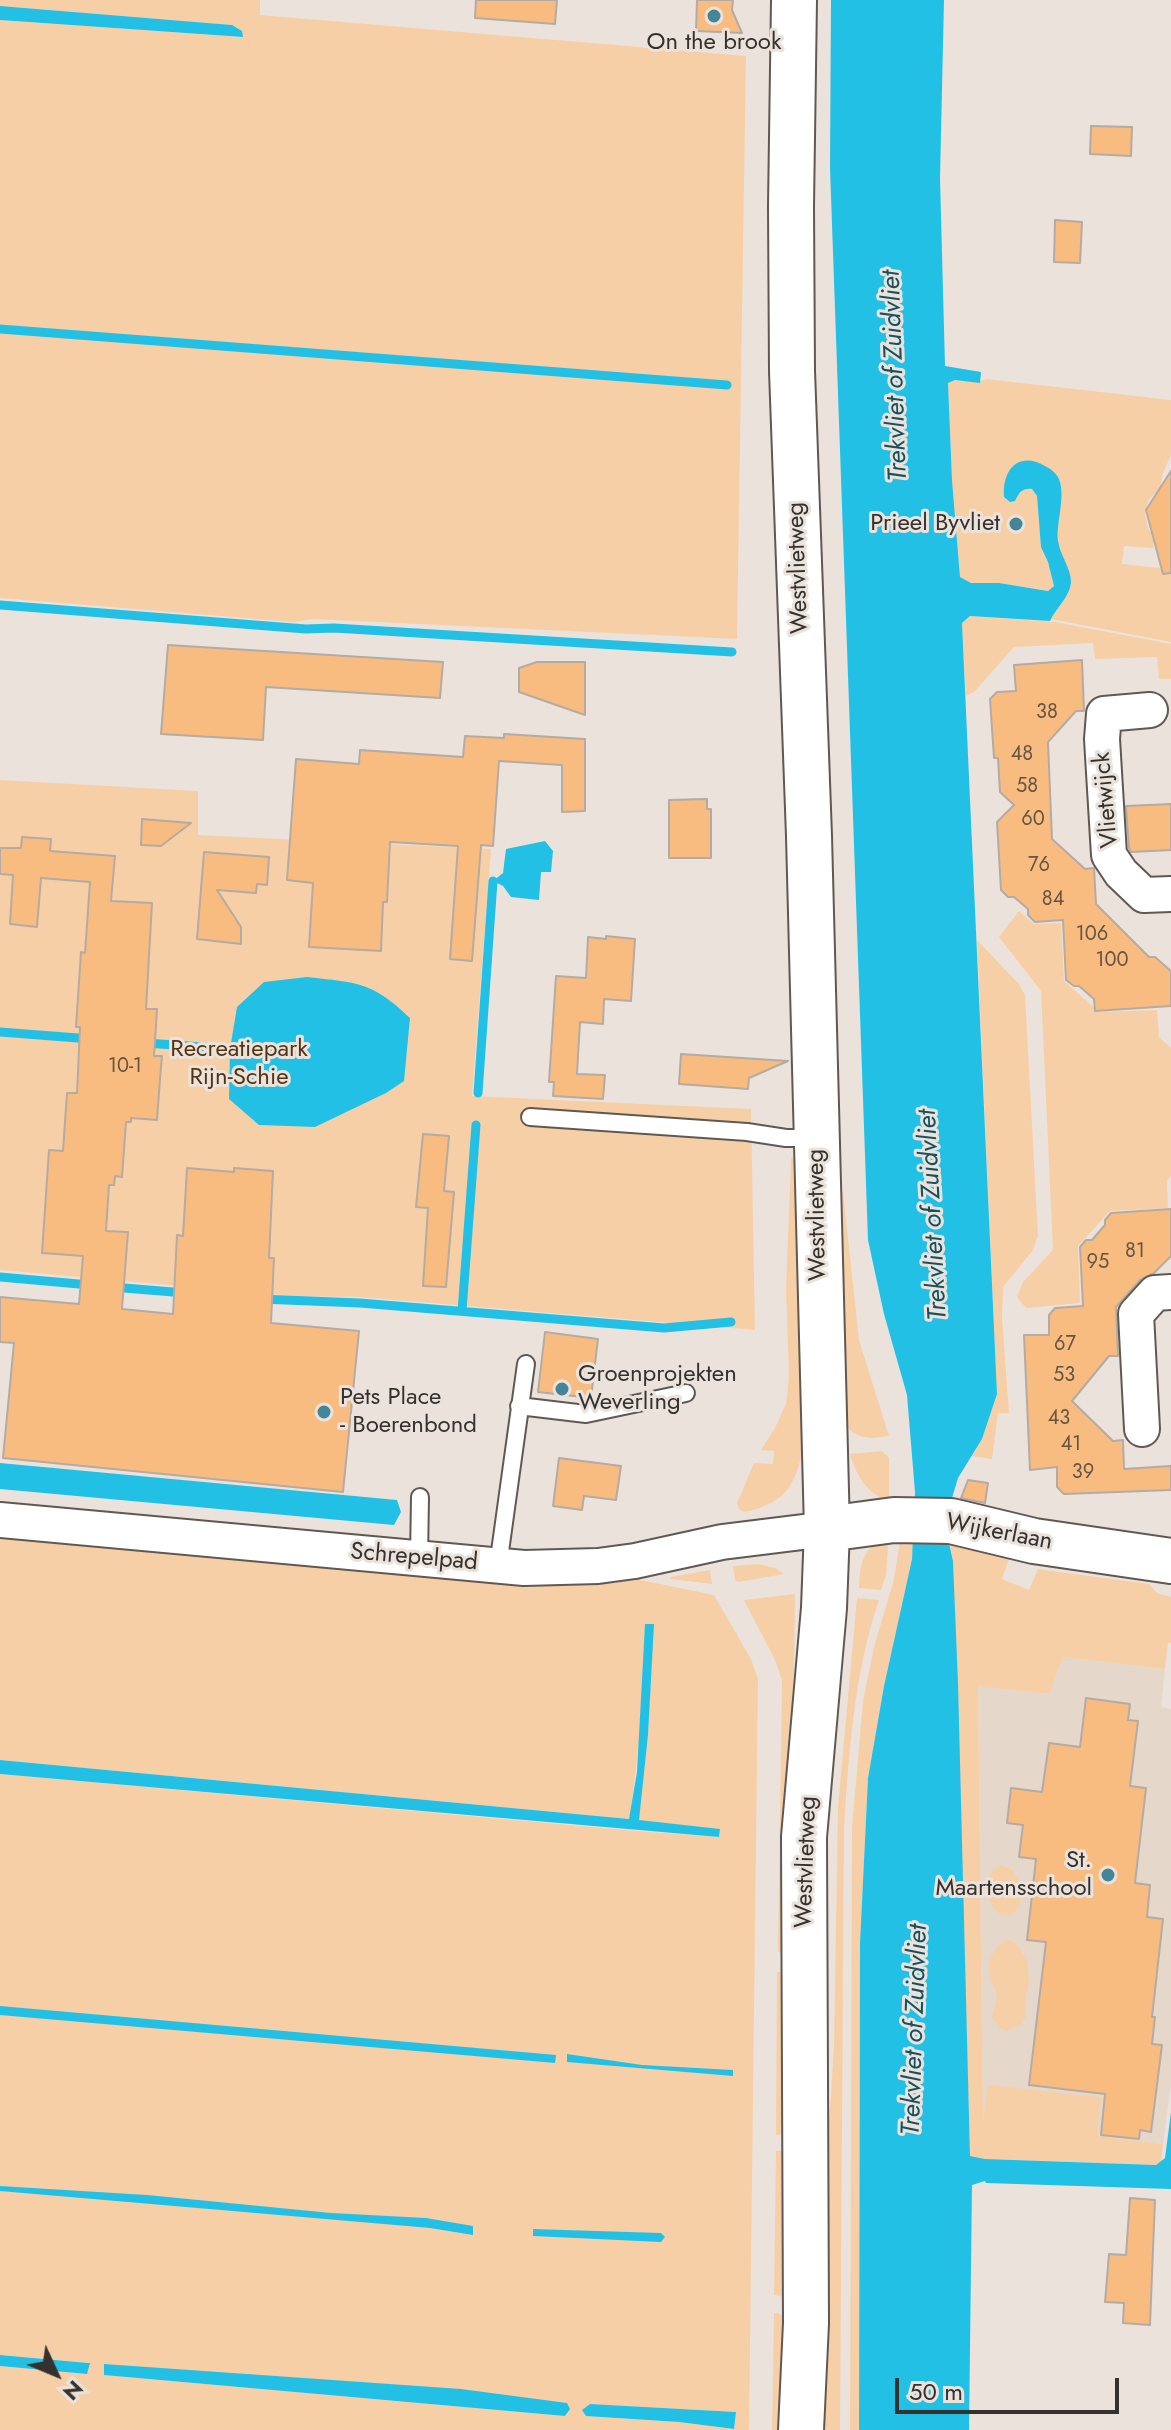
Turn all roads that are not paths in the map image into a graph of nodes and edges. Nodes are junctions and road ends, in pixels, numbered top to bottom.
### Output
1 (794, 0) edge
2 (1150, 710) dead end
3 (1171, 894) edge
4 (530, 1117) dead end
5 (816, 1138) junction
6 (1171, 1292) edge
7 (526, 1364) dead end
8 (686, 1393) dead end
9 (519, 1406) junction
10 (1142, 1429) dead end
11 (420, 1497) dead end
12 (0, 1520) edge
13 (827, 1529) junction
14 (419, 1559) junction
15 (1171, 1561) edge
16 (498, 1566) junction
17 (801, 2430) edge

1 - 5 street, Westvlietweg
2 - 3 street, Vlietwijck
4 - 5 lane
5 - 13 street, Westvlietweg
6 - 10 street
7 - 9 lane
8 - 9 lane
9 - 16 lane
11 - 14 lane
12 - 14 street, Schrepelpad
13 - 15 street, Wijkerlaan
13 - 16 street, Schrepelpad
13 - 17 street, Westvlietweg
14 - 16 street, Schrepelpad

